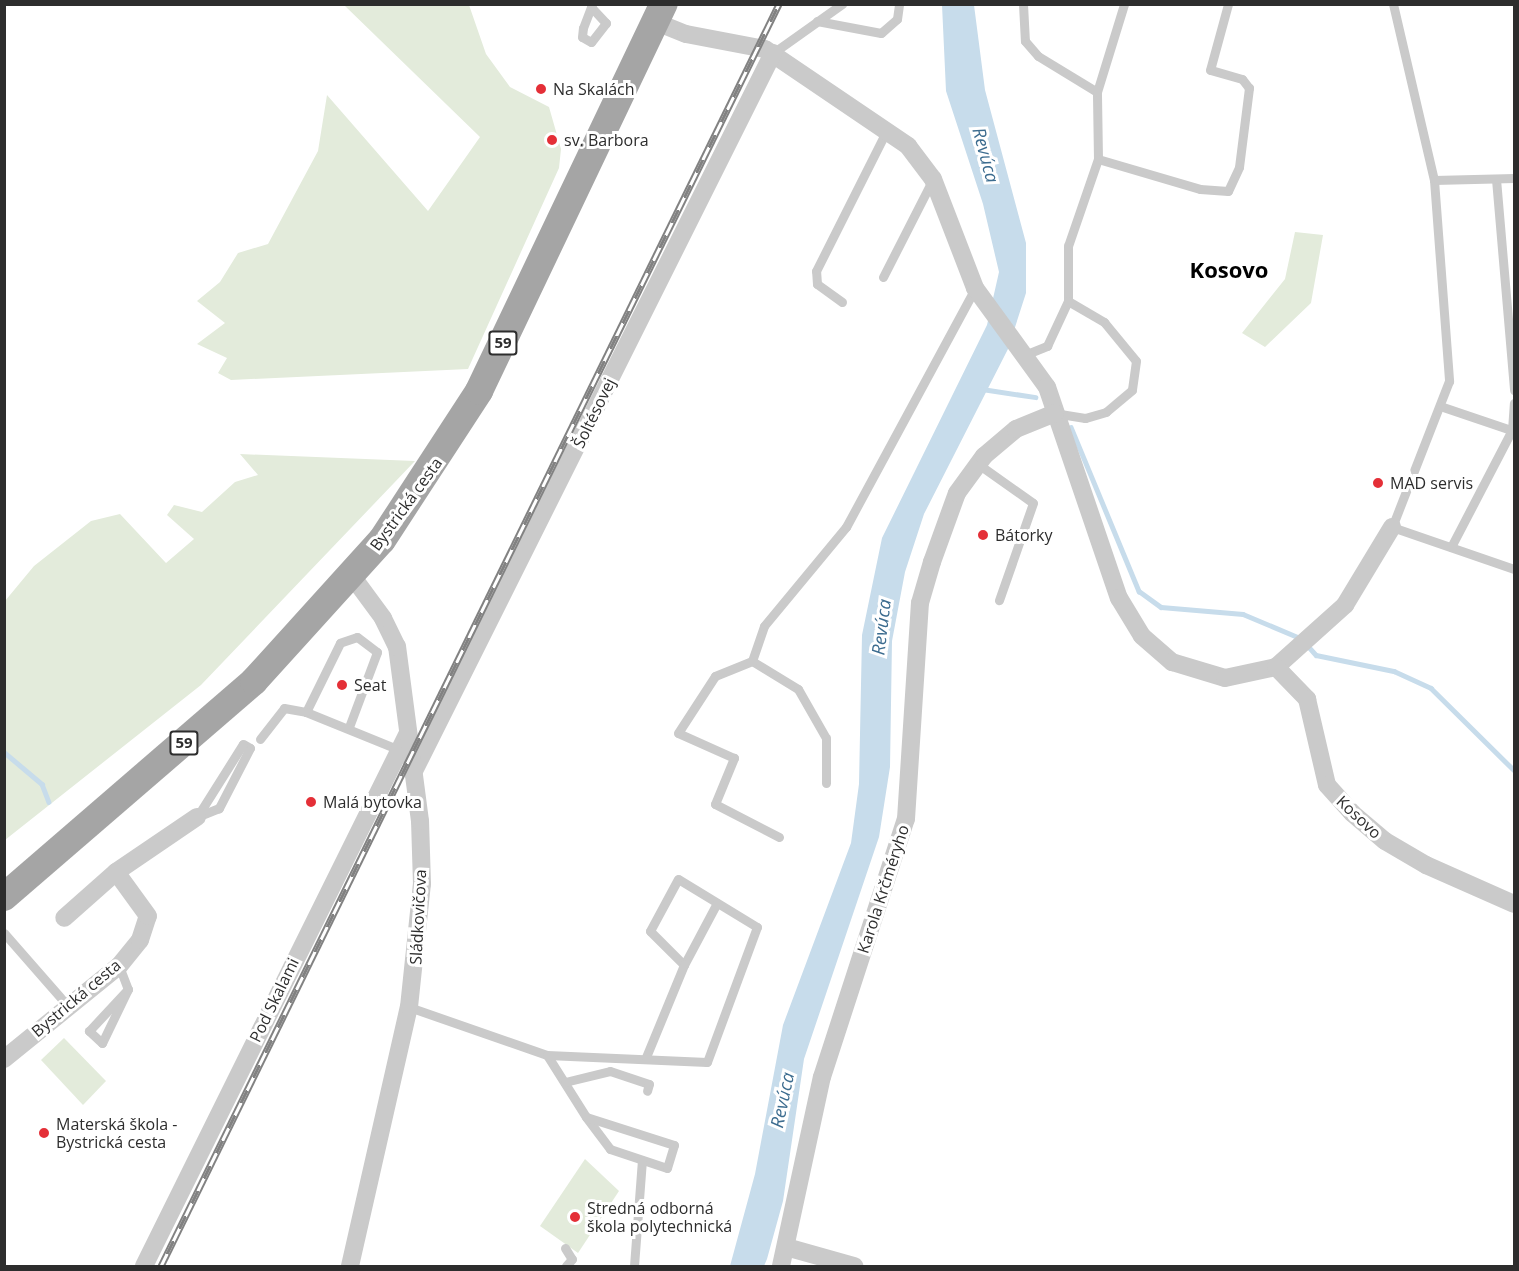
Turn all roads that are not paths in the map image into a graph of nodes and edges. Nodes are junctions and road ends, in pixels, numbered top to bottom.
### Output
1 (842, 4) edge
2 (899, 4) edge
3 (1023, 4) edge
4 (1124, 4) edge
5 (1228, 4) edge
6 (1393, 4) edge
7 (660, 13) edge
8 (817, 21) junction
9 (773, 53) junction
10 (1097, 92) junction
11 (888, 128) junction
12 (1098, 159) junction
13 (1515, 178) edge
14 (933, 179) junction
15 (1496, 179) junction
16 (1434, 180) junction
17 (883, 277) dead end
18 (975, 288) junction
19 (1068, 301) junction
20 (842, 302) dead end
21 (1027, 354) junction
22 (1515, 390) edge
23 (1515, 403) edge
24 (1440, 405) junction
25 (1055, 413) junction
26 (1513, 431) edge
27 (978, 464) junction
28 (1392, 527) junction
29 (1451, 547) junction
30 (1515, 569) edge
31 (351, 576) junction
32 (999, 600) dead end
33 (752, 661) junction
34 (1276, 667) junction
35 (306, 712) junction
36 (349, 727) junction
37 (260, 739) dead end
38 (402, 742) junction
39 (413, 773) junction
40 (826, 783) dead end
41 (197, 817) junction
42 (779, 837) dead end
43 (116, 872) junction
44 (4, 897) edge
45 (717, 903) junction
46 (1515, 904) edge
47 (64, 918) dead end
48 (4, 933) edge
49 (684, 964) junction
50 (119, 966) junction
51 (128, 989) junction
52 (68, 1006) junction
53 (409, 1007) junction
54 (547, 1055) junction
55 (646, 1057) junction
56 (4, 1059) edge
57 (565, 1082) junction
58 (647, 1091) dead end
59 (586, 1117) junction
60 (642, 1160) junction
61 (786, 1247) junction
62 (565, 1248) dead end
63 (144, 1266) edge
64 (350, 1266) edge
65 (566, 1266) edge
66 (634, 1266) edge
67 (781, 1266) edge
68 (854, 1266) edge

1 - 8 lane
2 - 8 lane
3 - 10 lane
4 - 10 lane
5 - 12 lane
6 - 16 lane
7 - 9 street
7 - 31 main road, Bystrická cesta / 59
8 - 9 lane
9 - 11 street
9 - 39 street, Šoltésovej
10 - 12 lane
11 - 14 street
11 - 20 lane
12 - 19 lane
13 - 15 lane
14 - 17 lane
14 - 18 street
15 - 16 lane
15 - 22 lane
16 - 24 lane
18 - 21 street
18 - 33 lane
19 - 21 lane
19 - 25 lane
21 - 25 street
23 - 26 lane
24 - 26 lane
24 - 28 lane
25 - 27 street, Karola Krčméryho
25 - 34 street
26 - 29 lane
27 - 32 lane
27 - 61 street, Karola Krčméryho
28 - 29 lane
28 - 34 street
29 - 30 lane
31 - 38 street, Sládkovičova
31 - 44 main road, Bystrická cesta / 59
33 - 40 lane
33 - 42 lane
34 - 46 street, Kosovo
35 - 36 lane
35 - 36 lane
35 - 37 lane
36 - 38 lane
38 - 39 street, Sládkovičova
38 - 63 street, Pod Skalami
39 - 53 street, Sládkovičova
41 - 41 lane
41 - 43 street
43 - 47 street
43 - 50 street, Bystrická cesta
45 - 49 lane
45 - 49 lane
45 - 55 lane
48 - 52 lane
49 - 55 lane
50 - 51 lane
50 - 52 street, Bystrická cesta
51 - 51 lane
52 - 56 street, Bystrická cesta
53 - 54 lane
53 - 64 street, Sládkovičova
54 - 55 lane
54 - 57 lane
57 - 58 lane
57 - 59 lane
59 - 60 lane
59 - 60 lane
60 - 66 lane
61 - 67 street, Karola Krčméryho
61 - 68 street
62 - 65 lane

